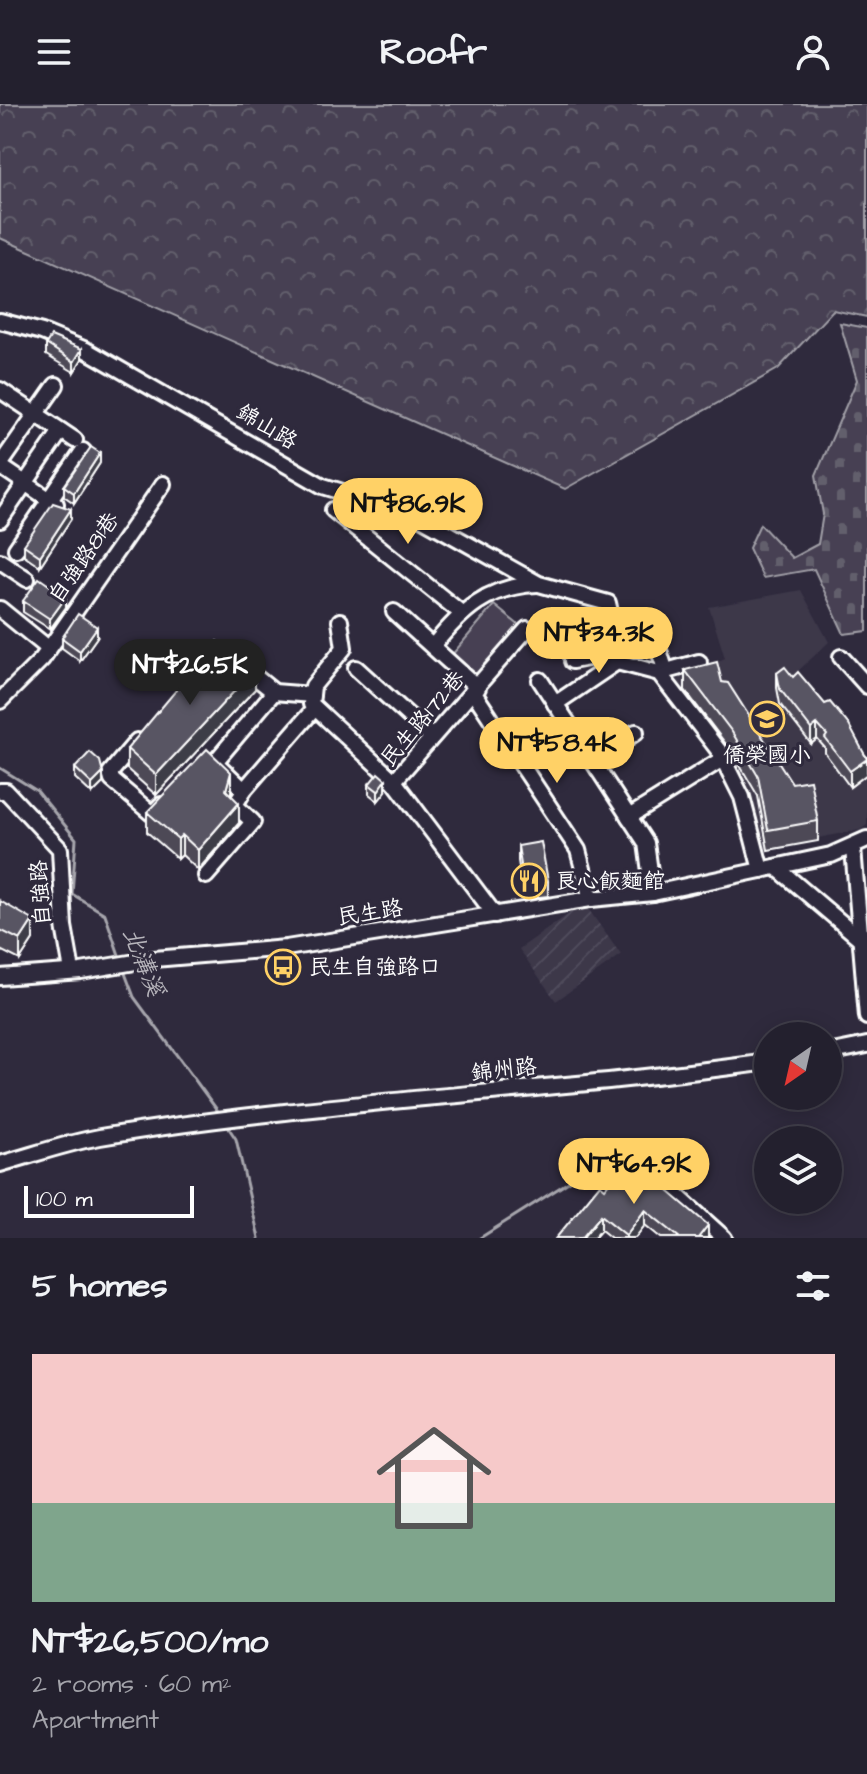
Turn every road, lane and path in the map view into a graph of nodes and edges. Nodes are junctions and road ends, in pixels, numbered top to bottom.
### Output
1 (0, 321) edge
2 (56, 385) dead end
3 (0, 390) edge
4 (35, 414) junction
5 (61, 431) junction
6 (5, 446) edge
7 (0, 465) edge
8 (25, 483) junction
9 (163, 484) dead end
10 (50, 500) junction
11 (67, 510) edge
12 (333, 510) dead end
13 (0, 520) edge
14 (16, 549) dead end
15 (0, 561) edge
16 (27, 579) dead end
17 (539, 584) junction
18 (394, 612) dead end
19 (460, 612) junction
20 (3, 616) edge
21 (340, 621) dead end
22 (527, 629) dead end
23 (652, 629) dead end
24 (433, 646) junction
25 (45, 653) junction
26 (618, 657) junction
27 (841, 657) dead end
28 (232, 658) edge
29 (572, 661) dead end
30 (699, 662) dead end
31 (356, 668) dead end
32 (662, 671) junction
33 (540, 680) dead end
34 (867, 686) edge
35 (476, 690) junction
36 (274, 692) junction
37 (0, 701) edge
38 (313, 702) junction
39 (555, 704) junction
40 (151, 725) edge
41 (636, 732) dead end
42 (432, 737) junction
43 (724, 758) junction
44 (215, 762) junction
45 (593, 762) junction
46 (198, 765) edge
47 (394, 781) junction
48 (244, 790) junction
49 (0, 791) edge
50 (171, 795) edge
51 (629, 817) junction
52 (867, 839) edge
53 (853, 848) junction
54 (776, 867) junction
55 (761, 870) junction
56 (206, 876) dead end
57 (653, 893) junction
58 (591, 899) junction
59 (495, 915) junction
60 (864, 942) edge
61 (76, 971) junction
62 (0, 977) edge
63 (867, 1017) edge
64 (867, 1045) edge
65 (842, 1050) edge
66 (754, 1064) edge
67 (0, 1164) edge
68 (642, 1164) edge
69 (724, 1238) edge

1 - 17 street, 錦山路
2 - 4 street
3 - 4 street
4 - 5 street
4 - 6 street
5 - 8 street
5 - 10 street
6 - 7 street
7 - 8 street
8 - 10 street
8 - 13 street
9 - 25 street, 自強路81巷
10 - 11 street
10 - 14 street
12 - 19 street
15 - 16 street
17 - 19 street
17 - 26 street, 錦山路
18 - 24 street
19 - 24 street
20 - 25 street
21 - 38 street
22 - 35 street, 民生路172巷
23 - 32 street
24 - 35 street
25 - 37 street
26 - 29 street
26 - 32 street
26 - 39 street
27 - 34 street
28 - 36 street
30 - 32 street
31 - 42 street
32 - 43 street
33 - 39 street
35 - 42 street, 民生路172巷
35 - 58 street
36 - 38 street
36 - 44 street
38 - 47 street
38 - 48 street
39 - 45 street
40 - 50 street
41 - 45 street
42 - 47 street, 民生路172巷
43 - 51 street
43 - 55 street
44 - 46 street
44 - 48 street
45 - 51 street
47 - 59 street, 民生路172巷
48 - 56 street
49 - 61 street, 自強路
51 - 57 street
52 - 53 street, 民生路
53 - 54 street, 民生路
53 - 60 street
54 - 55 street, 民生路
54 - 60 street
55 - 57 street, 民生路
57 - 58 street, 民生路
58 - 59 street, 民生路
59 - 61 street, 民生路
60 - 63 street
61 - 62 street
64 - 65 street
66 - 67 street, 錦州路
68 - 69 street

